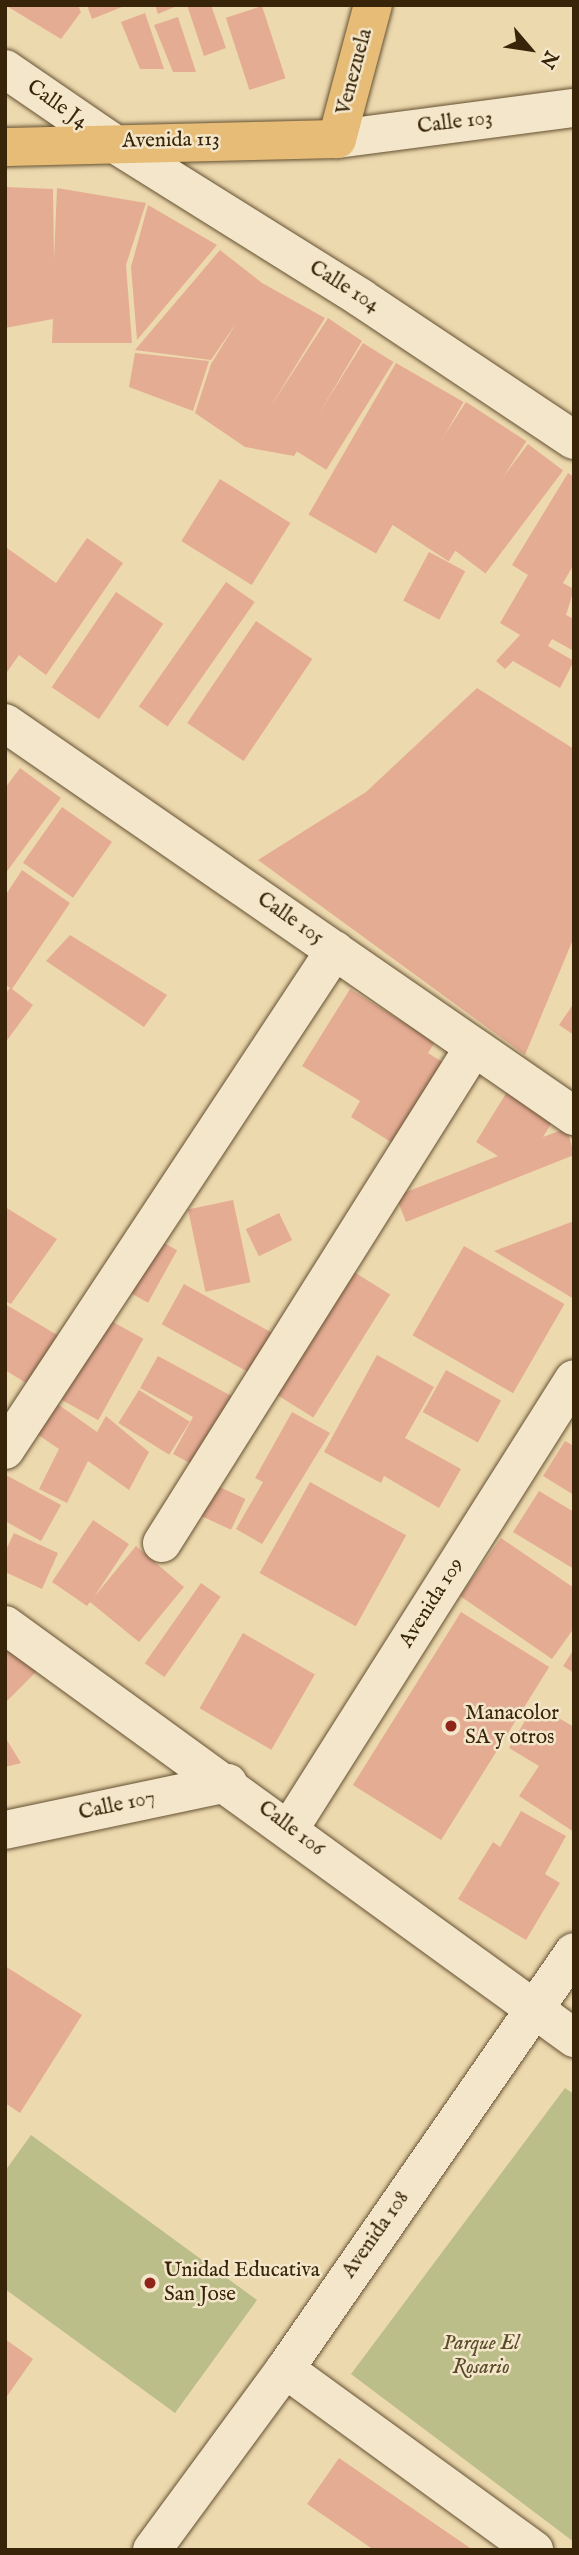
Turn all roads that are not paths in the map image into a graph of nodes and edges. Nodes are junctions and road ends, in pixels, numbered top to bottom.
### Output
1 (373, 5) edge
2 (5, 69) edge
3 (574, 108) edge
4 (337, 139) junction
5 (110, 142) junction
6 (5, 147) edge
7 (574, 440) edge
8 (5, 723) edge
9 (335, 950) junction
10 (474, 1047) junction
11 (574, 1116) edge
12 (574, 1379) edge
13 (5, 1450) edge
14 (162, 1543) dead end
15 (5, 1625) edge
16 (228, 1783) junction
17 (290, 1828) junction
18 (5, 1830) edge
19 (574, 1952) edge
20 (535, 2010) junction
21 (574, 2038) edge
22 (285, 2369) junction
23 (152, 2550) edge
24 (534, 2550) edge

1 - 4 main road, Venezuela
2 - 5 street, Calle J4
3 - 4 street, Calle 103
4 - 5 main road, Avenida 113
5 - 6 main road, Avenida 113
5 - 7 street, Calle 104
8 - 9 street, Calle 105
9 - 10 street, Calle 105
9 - 13 street
10 - 11 street, Calle 105
10 - 14 street
12 - 17 street, Avenida 109
15 - 16 street, Calle 106
16 - 17 street, Calle 106
16 - 18 street, Calle 107
17 - 20 street, Calle 106
19 - 20 street, Avenida 108
20 - 21 street, Calle 106
20 - 22 street, Avenida 108
22 - 23 street, Avenida 108
22 - 24 street

